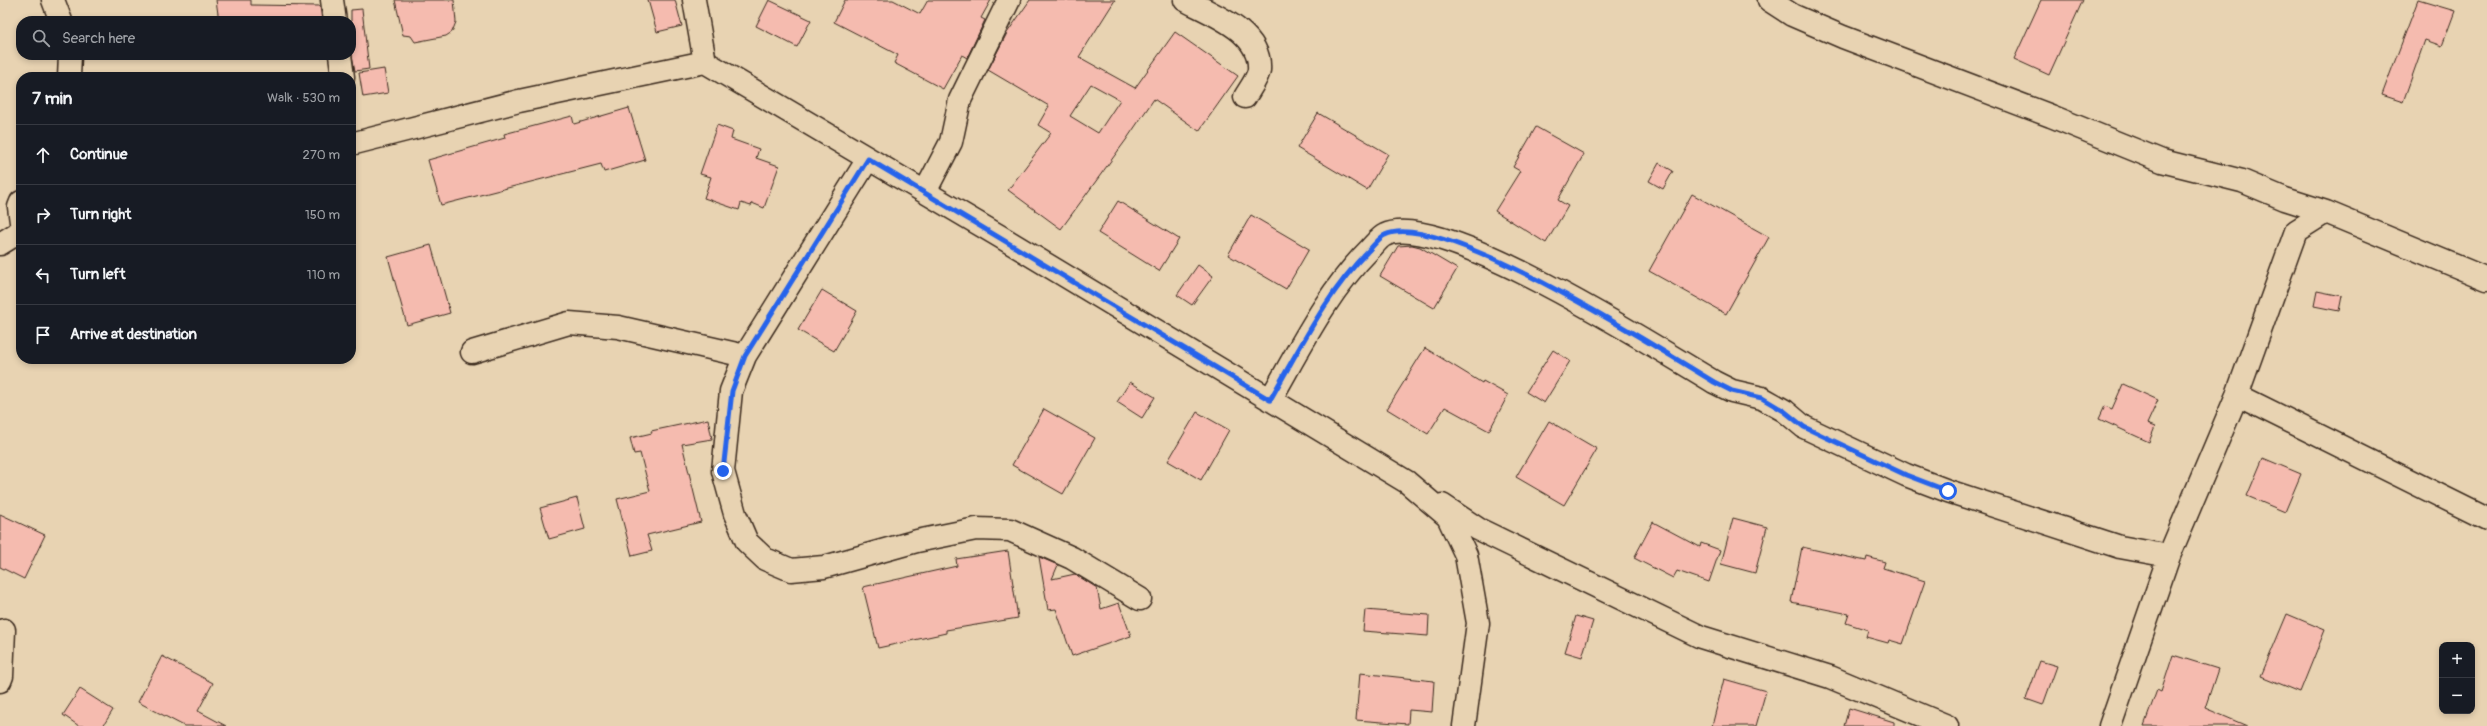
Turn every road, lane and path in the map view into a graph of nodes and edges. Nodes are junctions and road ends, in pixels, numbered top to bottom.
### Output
1 (53, 0) edge
2 (332, 0) edge
3 (694, 0) edge
4 (1009, 0) edge
5 (1185, 0) edge
6 (1769, 0) edge
7 (59, 16) edge
8 (334, 16) edge
9 (70, 60) edge
10 (341, 60) edge
11 (705, 62) junction
12 (69, 72) edge
13 (342, 72) edge
14 (1245, 97) dead end
15 (356, 139) edge
16 (868, 159) junction
17 (925, 192) junction
18 (2285, 199) junction
19 (2326, 212) junction
20 (2296, 231) junction
21 (16, 234) edge
22 (0, 244) edge
23 (2487, 279) edge
24 (472, 352) dead end
25 (745, 356) junction
26 (2237, 395) junction
27 (1270, 400) junction
28 (1406, 482) junction
29 (2487, 519) edge
30 (2169, 556) junction
31 (1140, 599) dead end
32 (4, 630) dead end
33 (0, 681) edge
34 (1464, 726) edge
35 (1947, 726) edge
36 (2110, 726) edge

1 - 7 street
2 - 8 street
3 - 11 street
4 - 17 street
5 - 14 street
6 - 18 street
9 - 12 street
10 - 13 street
11 - 15 street
11 - 16 street
16 - 17 street
16 - 25 street
17 - 27 street
18 - 19 street
18 - 20 street
19 - 20 street
19 - 23 street
20 - 26 street
21 - 22 street
24 - 25 street
25 - 31 street
26 - 29 street
26 - 30 street
27 - 28 street
27 - 30 street
28 - 34 street
28 - 35 street
30 - 36 street
32 - 33 street

